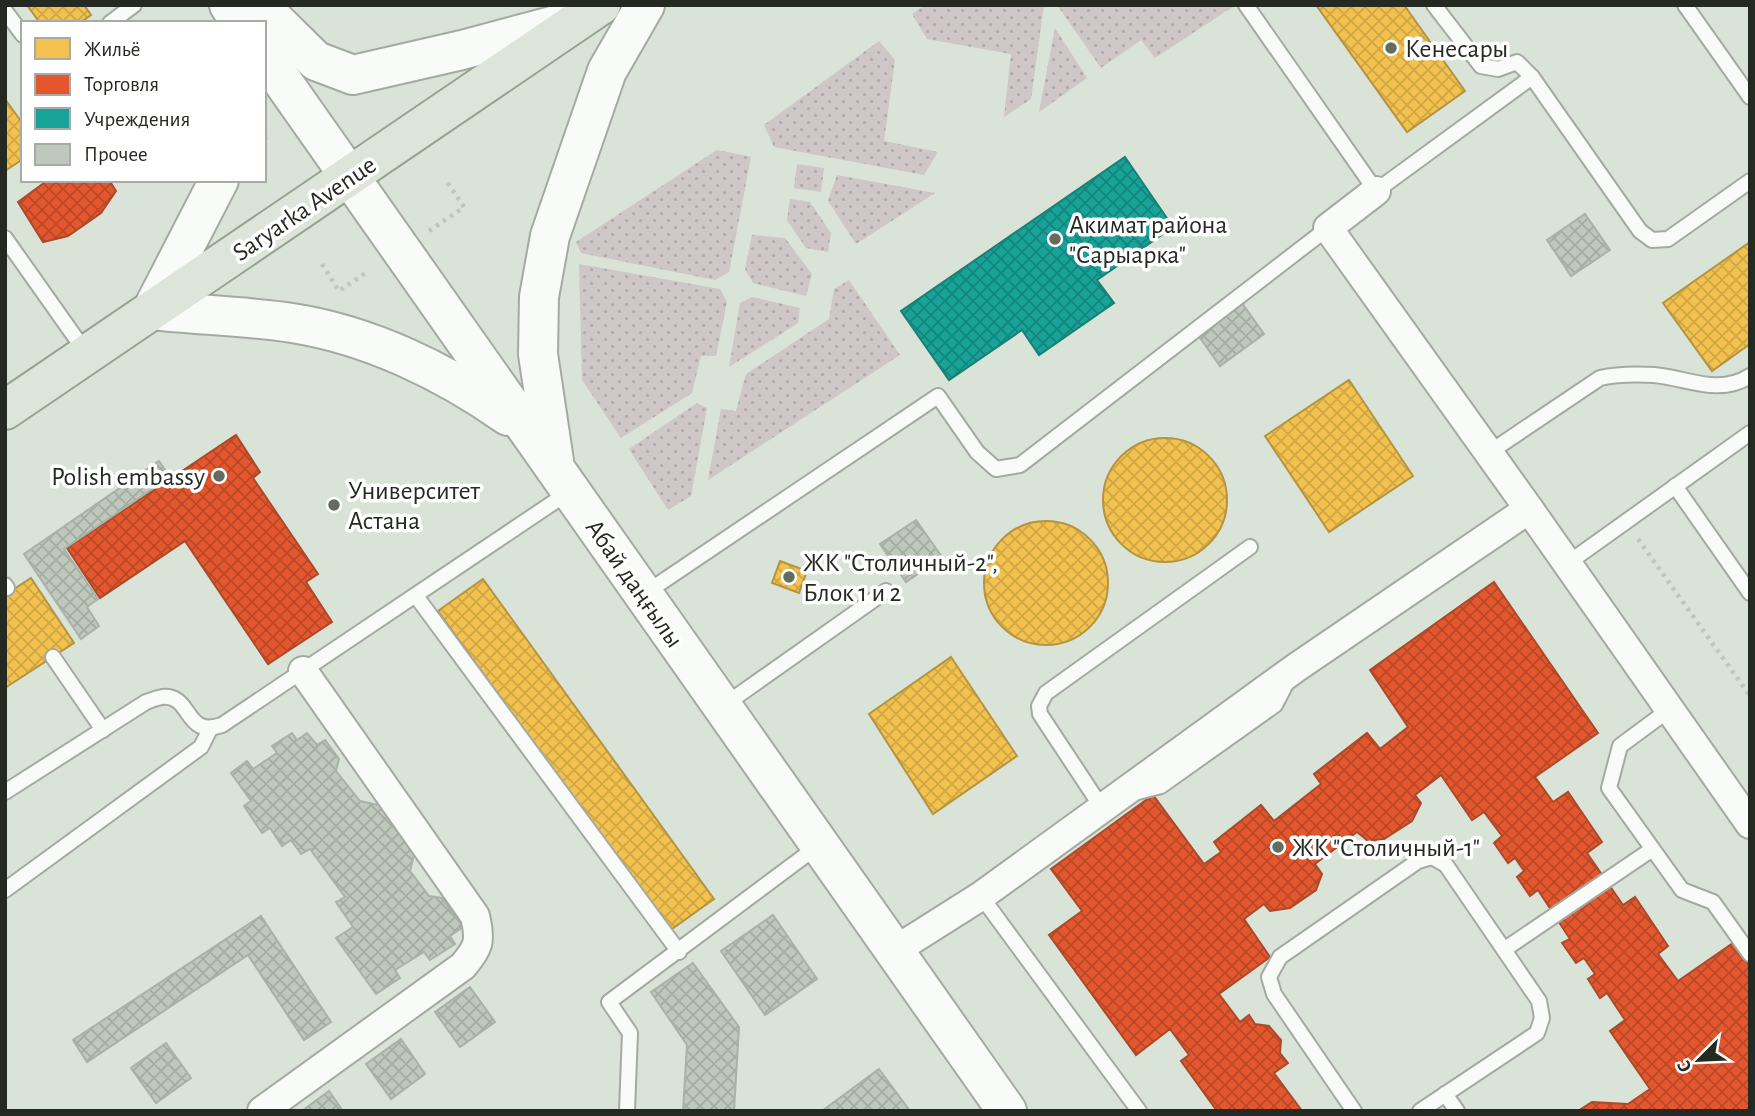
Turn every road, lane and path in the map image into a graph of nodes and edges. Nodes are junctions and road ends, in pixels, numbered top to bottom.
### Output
1 (134, 5) edge
2 (229, 5) edge
3 (259, 5) edge
4 (645, 5) edge
5 (1246, 5) edge
6 (1434, 5) edge
7 (1685, 5) edge
8 (5, 10) edge
9 (592, 11) edge
10 (113, 21) edge
11 (240, 21) edge
12 (21, 32) edge
13 (266, 58) edge
14 (1532, 76) junction
15 (1750, 97) edge
16 (271, 134) dead end
17 (266, 138) edge
18 (350, 177) junction
19 (445, 179) dead end
20 (1750, 181) edge
21 (218, 182) edge
22 (1376, 191) junction
23 (1328, 228) junction
24 (425, 233) dead end
25 (5, 238) edge
26 (322, 264) dead end
27 (367, 272) dead end
28 (152, 310) junction
29 (87, 354) junction
30 (1750, 376) edge
31 (5, 410) edge
32 (527, 429) junction
33 (1750, 433) edge
34 (1490, 452) junction
35 (563, 480) junction
36 (1675, 486) junction
37 (1530, 509) junction
38 (1626, 521) junction
39 (1250, 547) dead end
40 (1568, 563) junction
41 (886, 591) dead end
42 (1750, 593) edge
43 (643, 594) junction
44 (416, 596) junction
45 (53, 657) dead end
46 (303, 671) junction
47 (1750, 696) edge
48 (722, 706) junction
49 (1670, 709) junction
50 (210, 729) junction
51 (103, 730) junction
52 (5, 792) edge
53 (1110, 803) junction
54 (1750, 824) edge
55 (820, 845) junction
56 (1651, 850) junction
57 (5, 890) edge
58 (981, 896) junction
59 (1505, 949) junction
60 (894, 951) junction
61 (679, 952) junction
62 (1750, 954) edge
63 (1445, 1094) junction
64 (262, 1111) edge
65 (627, 1111) edge
66 (1007, 1111) edge
67 (1139, 1111) edge
68 (1354, 1111) edge
69 (1420, 1111) edge
70 (1457, 1111) edge

1 - 10 lane
2 - 11 street
3 - 9 street
4 - 35 street
5 - 22 lane
6 - 14 lane
7 - 15 lane
8 - 12 lane
9 - 18 main road, Saryarka Avenue
13 - 18 street, Абай даңғылы
14 - 20 lane
14 - 22 lane
16 - 17 path
18 - 28 main road, Saryarka Avenue
18 - 32 street, Абай даңғылы
19 - 24 path
21 - 28 street
22 - 23 street
23 - 34 street
23 - 43 lane
25 - 29 lane
26 - 27 path
28 - 29 main road, Saryarka Avenue
28 - 32 street
29 - 31 main road, Saryarka Avenue
30 - 34 lane
32 - 35 street, Абай даңғылы
33 - 36 lane
34 - 37 street
35 - 43 street, Абай даңғылы
35 - 44 lane
36 - 38 lane
36 - 42 lane
37 - 40 street
37 - 53 street
38 - 40 lane
38 - 47 path
39 - 53 lane
40 - 49 street
41 - 48 lane
43 - 48 street, Абай даңғылы
44 - 46 lane
44 - 61 lane
45 - 51 lane
46 - 50 lane
46 - 64 street
48 - 55 street, Абай даңғылы
49 - 54 street
49 - 56 lane
50 - 51 lane
50 - 57 lane
51 - 52 lane
53 - 58 street
55 - 60 street, Абай даңғылы
55 - 61 lane
56 - 59 lane
56 - 62 lane
58 - 60 street
58 - 67 lane
59 - 63 lane
59 - 68 lane
60 - 66 street, Абай даңғылы
61 - 65 lane
63 - 69 lane
63 - 70 lane

